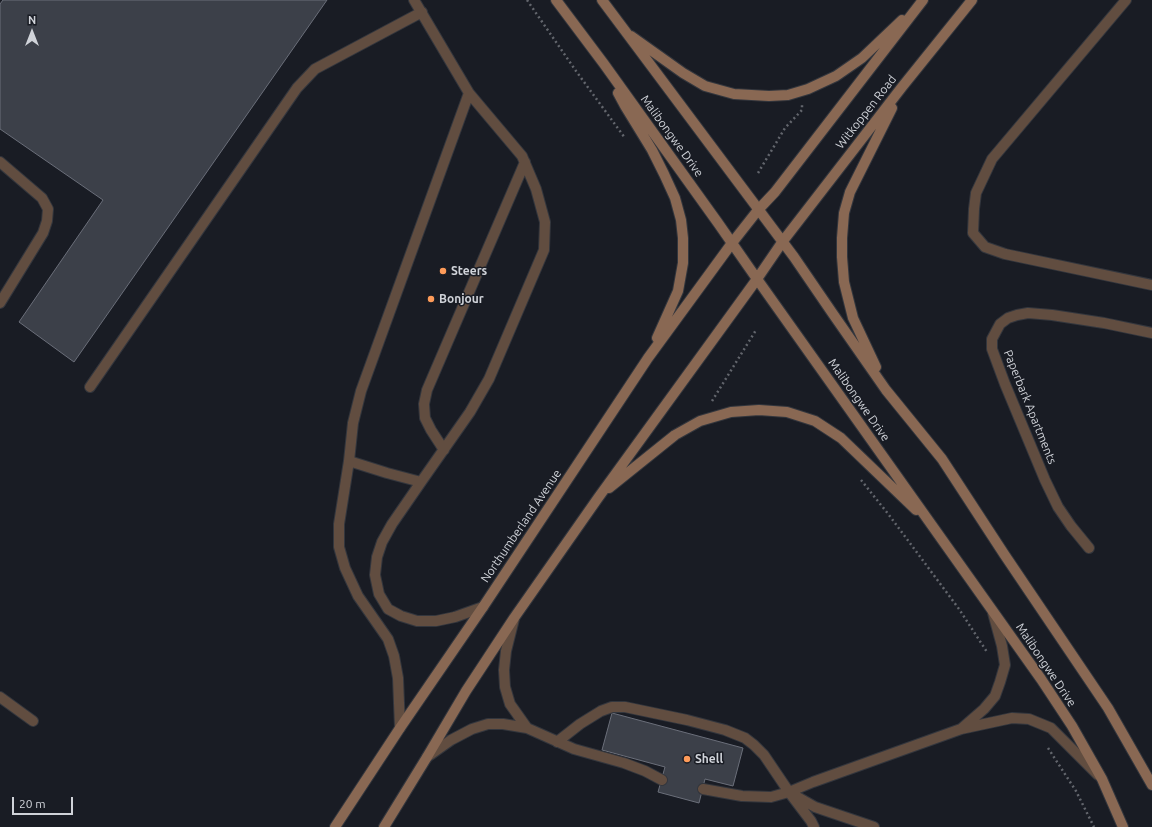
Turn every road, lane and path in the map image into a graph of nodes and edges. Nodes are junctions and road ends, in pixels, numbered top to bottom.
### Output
1 (414, 0) edge
2 (527, 0) edge
3 (556, 0) edge
4 (602, 0) edge
5 (972, 0) edge
6 (1126, 0) edge
7 (922, 2) edge
8 (422, 12) junction
9 (623, 30) junction
10 (604, 64) junction
11 (902, 86) junction
12 (469, 93) junction
13 (801, 103) dead end
14 (629, 144) dead end
15 (0, 162) edge
16 (525, 162) junction
17 (758, 173) dead end
18 (758, 210) junction
19 (783, 241) junction
20 (732, 243) junction
21 (757, 279) junction
22 (1152, 285) edge
23 (0, 303) edge
24 (756, 330) dead end
25 (1152, 332) edge
26 (648, 358) junction
27 (90, 386) dead end
28 (886, 390) junction
29 (709, 407) dead end
30 (444, 450) junction
31 (349, 461) junction
32 (860, 480) dead end
33 (421, 482) junction
34 (598, 498) junction
35 (934, 529) junction
36 (1089, 548) dead end
37 (483, 607) junction
38 (992, 609) junction
39 (514, 618) junction
40 (991, 658) dead end
41 (0, 697) edge
42 (33, 721) dead end
43 (400, 728) junction
44 (527, 728) junction
45 (961, 729) junction
46 (557, 742) junction
47 (1044, 742) dead end
48 (428, 757) junction
49 (1102, 779) junction
50 (662, 780) dead end
51 (1152, 785) edge
52 (703, 789) dead end
53 (789, 792) junction
54 (335, 827) edge
55 (384, 827) edge
56 (814, 827) edge
57 (874, 827) edge
58 (1094, 827) edge
59 (1123, 827) edge

1 - 8 lane
2 - 14 path
3 - 10 main road, Malibongwe Drive
4 - 9 main road, Malibongwe Drive
5 - 11 main road, Witkoppen Road
6 - 22 lane
7 - 9 main road
7 - 18 main road, Witkoppen Road
8 - 12 lane
8 - 27 lane
9 - 18 main road, Malibongwe Drive
10 - 20 main road, Malibongwe Drive
10 - 26 main road
11 - 19 main road, Witkoppen Road
11 - 28 main road
12 - 16 lane
12 - 31 lane
13 - 17 path
15 - 23 lane
16 - 30 lane
16 - 30 lane
18 - 19 main road, Malibongwe Drive
18 - 20 main road, Witkoppen Road
19 - 21 main road, Witkoppen Road
19 - 28 main road, Malibongwe Drive
20 - 21 main road, Malibongwe Drive
20 - 26 main road, Northumberland Avenue
21 - 34 main road
21 - 35 main road, Malibongwe Drive
24 - 29 path
25 - 36 lane, Paperbark Apartments
26 - 37 main road, Northumberland Avenue
28 - 51 main road, Malibongwe Drive
30 - 33 lane
31 - 33 lane
31 - 43 lane
32 - 40 path
33 - 37 lane
34 - 35 main road
34 - 39 main road
35 - 38 main road, Malibongwe Drive
37 - 43 main road, Northumberland Avenue
38 - 45 lane
38 - 49 main road, Malibongwe Drive
39 - 44 lane
39 - 48 main road
41 - 42 lane
43 - 54 main road, Northumberland Avenue
44 - 46 lane
44 - 48 lane
45 - 49 lane
45 - 53 lane
46 - 50 lane
46 - 53 lane
47 - 58 path
48 - 55 main road
49 - 59 main road, Malibongwe Drive
52 - 53 lane
53 - 56 lane
53 - 57 lane

